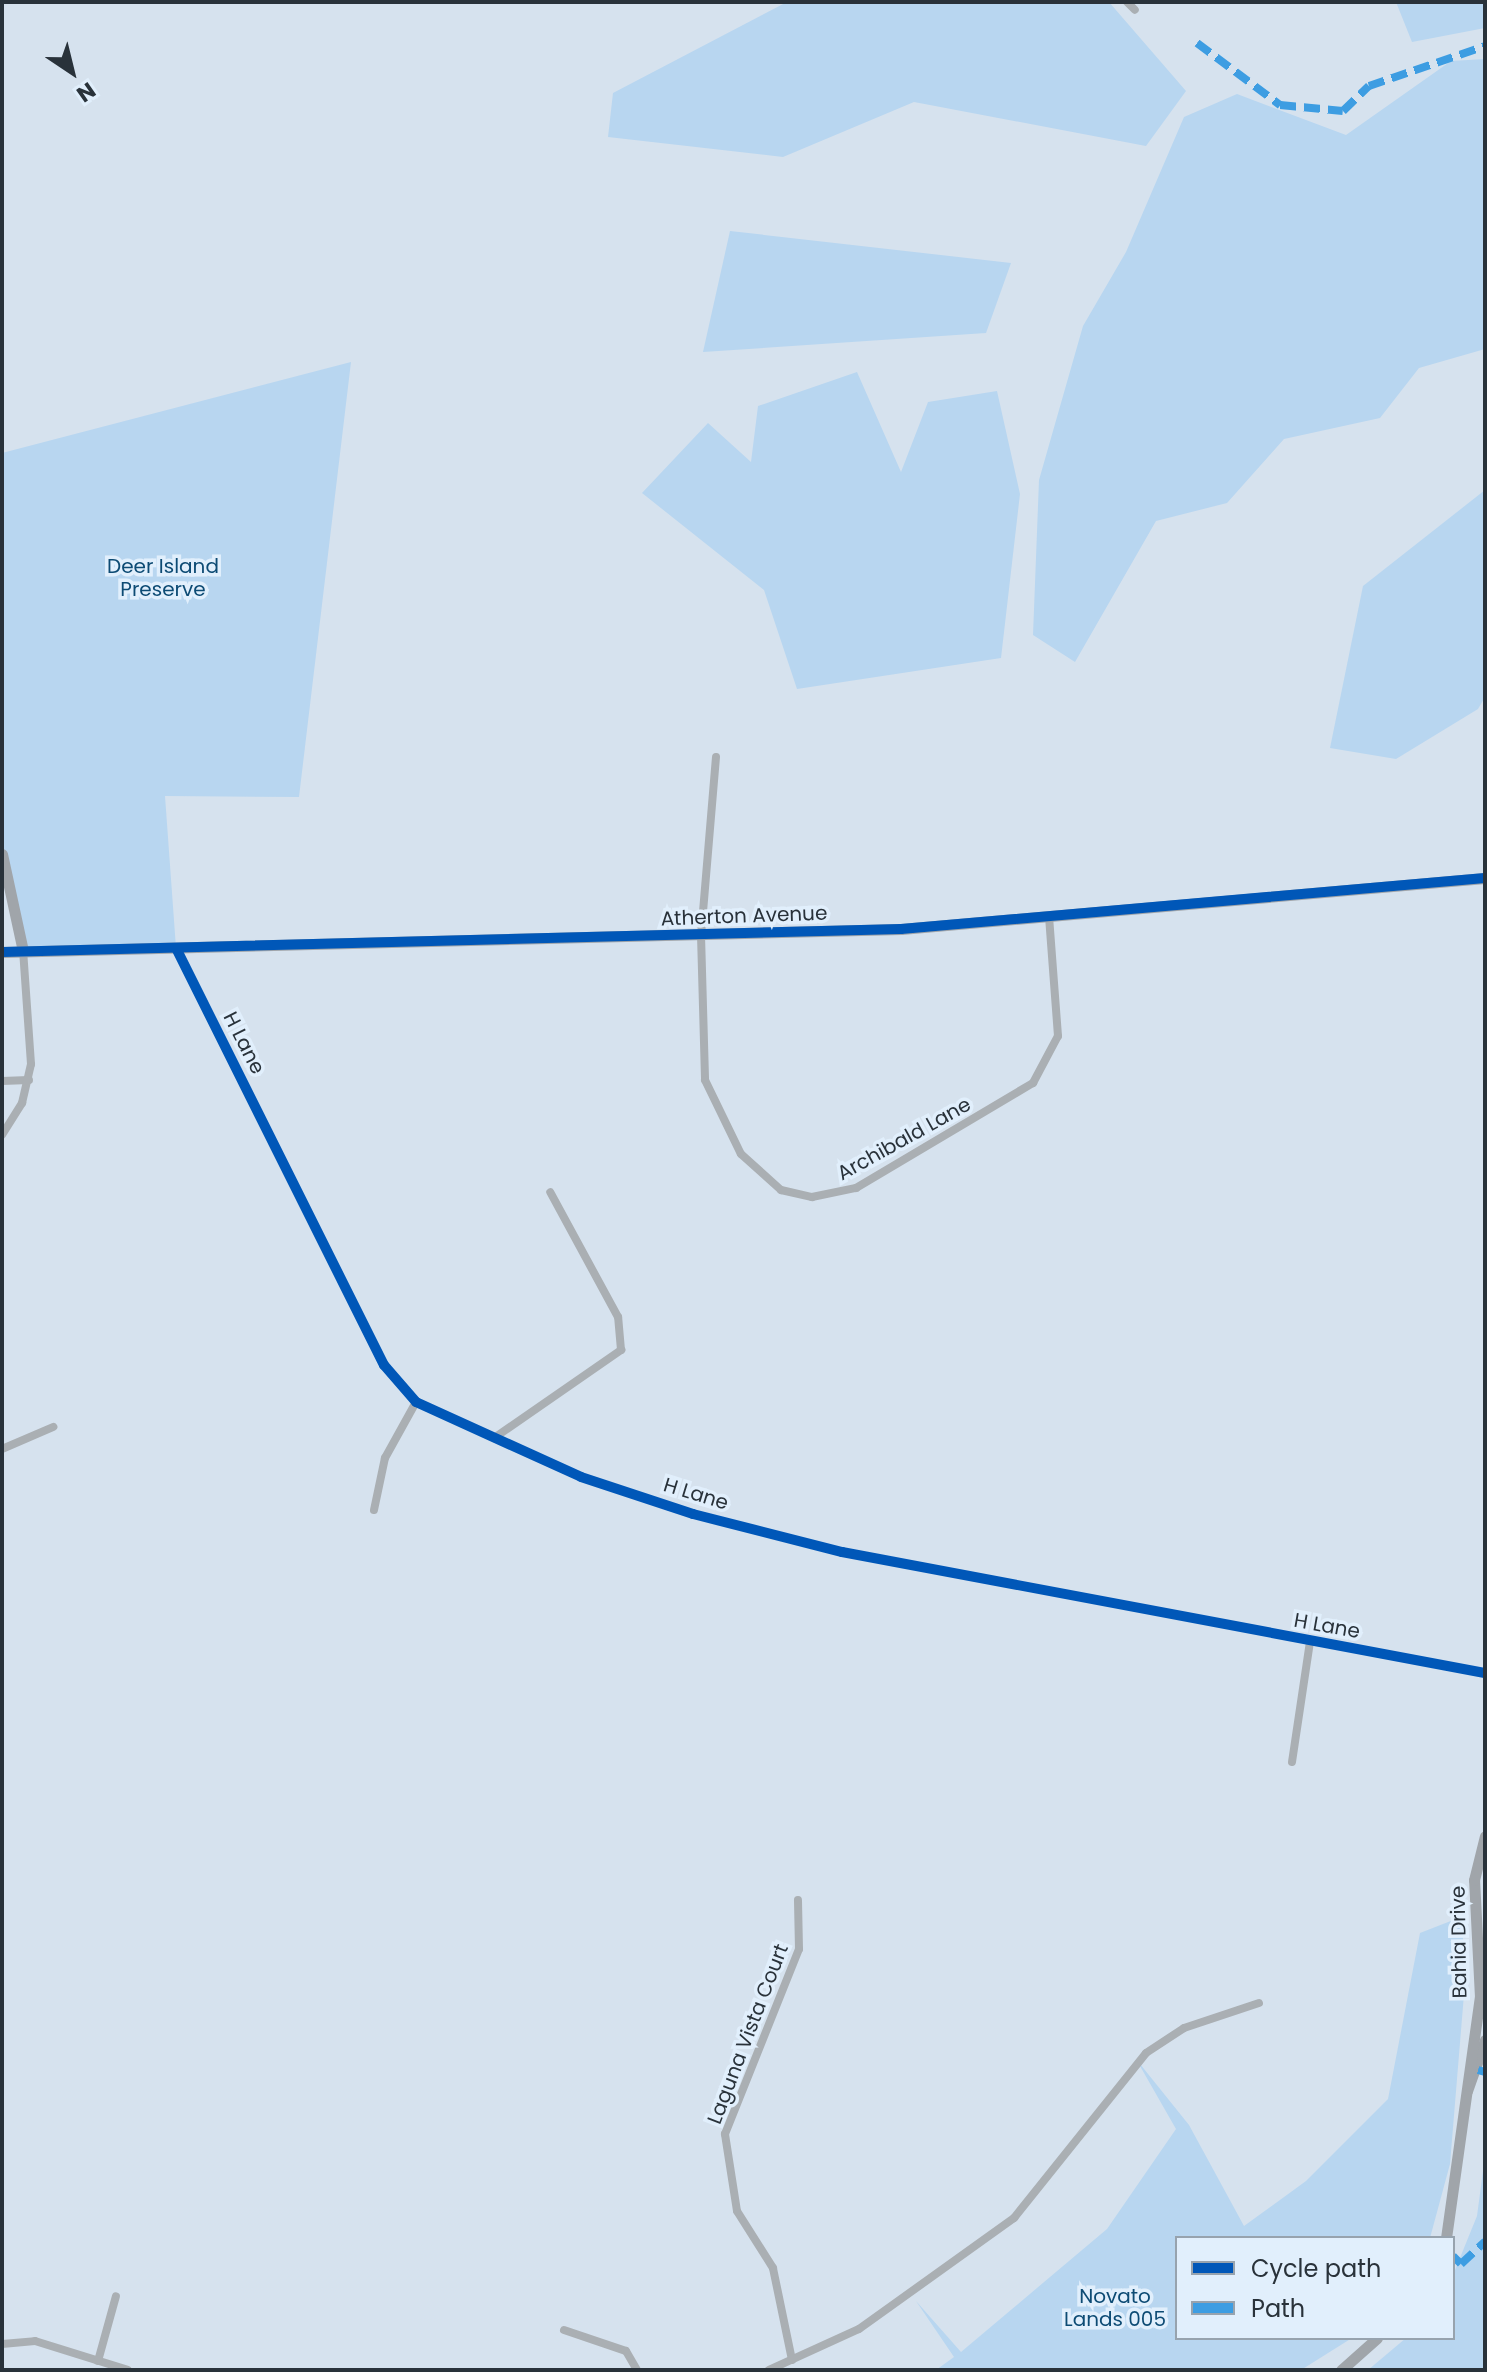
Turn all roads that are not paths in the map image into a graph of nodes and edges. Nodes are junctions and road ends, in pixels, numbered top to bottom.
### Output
1 (1127, 2) edge
2 (1135, 10) dead end
3 (716, 757) dead end
4 (2, 854) edge
5 (1485, 878) edge
6 (1049, 917) junction
7 (701, 935) junction
8 (176, 948) junction
9 (23, 951) junction
10 (2, 952) edge
11 (29, 1080) junction
12 (2, 1081) edge
13 (2, 1135) edge
14 (550, 1192) dead end
15 (416, 1402) junction
16 (53, 1427) dead end
17 (494, 1438) junction
18 (2, 1449) edge
19 (374, 1510) dead end
20 (1310, 1642) junction
21 (1485, 1673) edge
22 (1292, 1762) dead end
23 (1485, 1836) edge
24 (798, 1900) dead end
25 (1259, 2003) dead end
26 (1485, 2040) edge
27 (1465, 2096) junction
28 (1446, 2236) edge
29 (116, 2296) dead end
30 (564, 2330) dead end
31 (1375, 2340) edge
32 (2, 2344) edge
33 (792, 2360) junction
34 (98, 2361) junction
35 (128, 2370) edge
36 (637, 2370) edge
37 (769, 2370) edge
38 (1341, 2370) edge

1 - 2 street
3 - 7 street, Archibald Lane
4 - 9 main road
5 - 6 main road, Atherton Avenue
6 - 7 main road, Atherton Avenue
6 - 7 street, Archibald Lane
7 - 8 main road, Atherton Avenue
8 - 9 main road, Atherton Avenue
8 - 15 street, H Lane
9 - 10 main road, Atherton Avenue
9 - 11 street
11 - 12 street
11 - 13 street
14 - 17 street
15 - 17 street, H Lane
15 - 19 street
16 - 18 street
17 - 20 street, H Lane
20 - 21 street, H Lane
20 - 22 street
23 - 27 main road, Bahia Drive
24 - 33 street, Laguna Vista Court
25 - 33 street
26 - 27 main road, Bahia Drive
27 - 28 main road, Bahia Drive
29 - 34 street
30 - 36 street
31 - 38 main road
32 - 34 street
33 - 37 street
34 - 35 street

